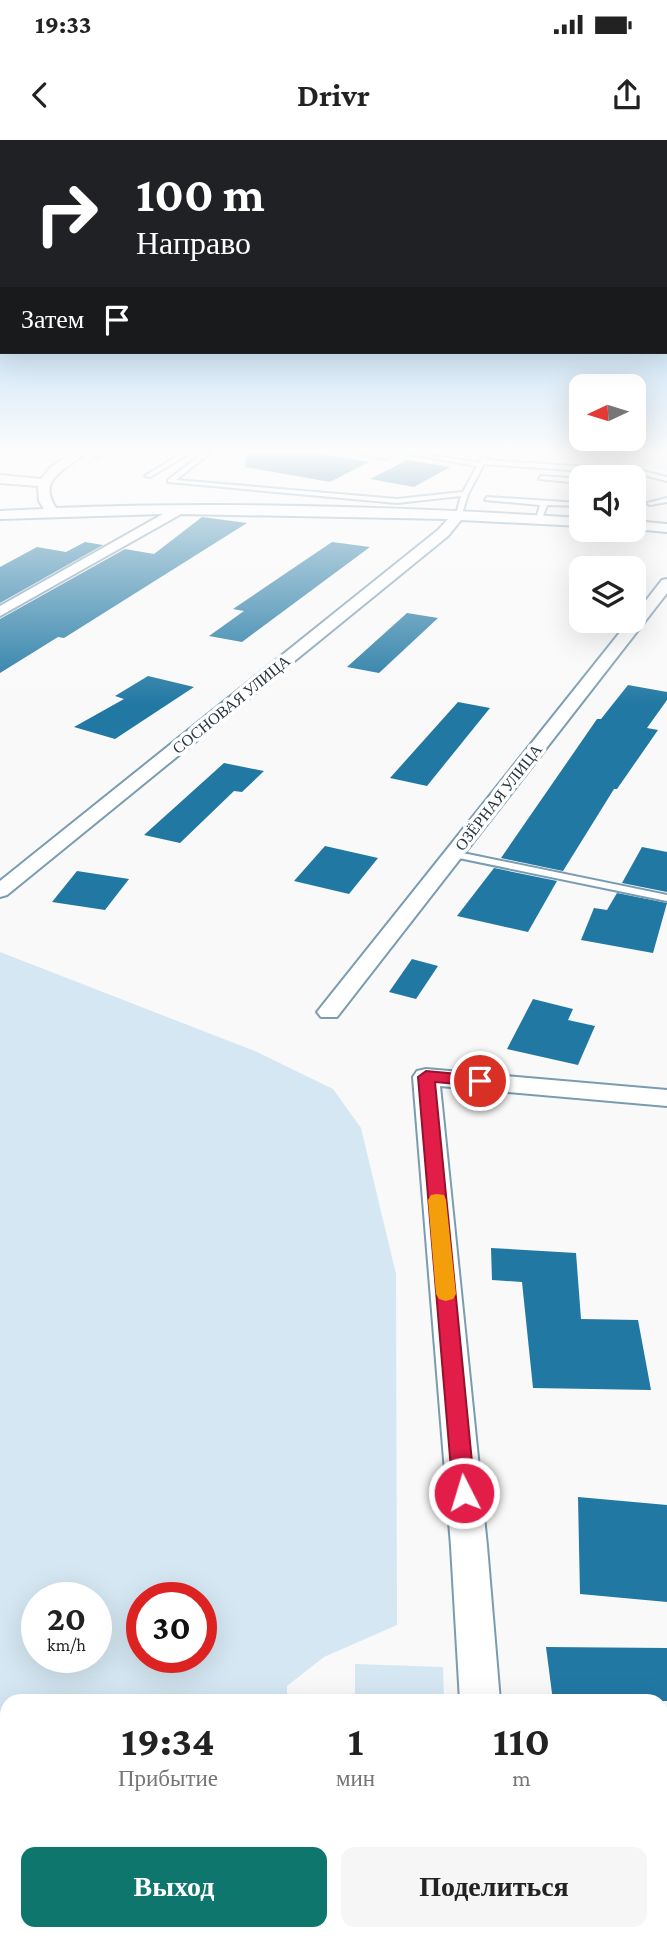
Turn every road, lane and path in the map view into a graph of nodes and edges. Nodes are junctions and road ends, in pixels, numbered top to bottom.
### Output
1 (131, 537) edge
2 (436, 537) edge
3 (667, 583) edge
4 (0, 612) edge
5 (453, 854) junction
6 (0, 891) edge
7 (667, 898) edge
8 (329, 1012) dead end
9 (667, 1098) edge
10 (480, 1694) edge

1 - 4 street
2 - 6 street, СОСНОВАЯ УЛИЦА
3 - 5 street, ОЗЁРНАЯ УЛИЦА
5 - 7 lane
5 - 8 street, ОЗЁРНАЯ УЛИЦА
9 - 10 street

